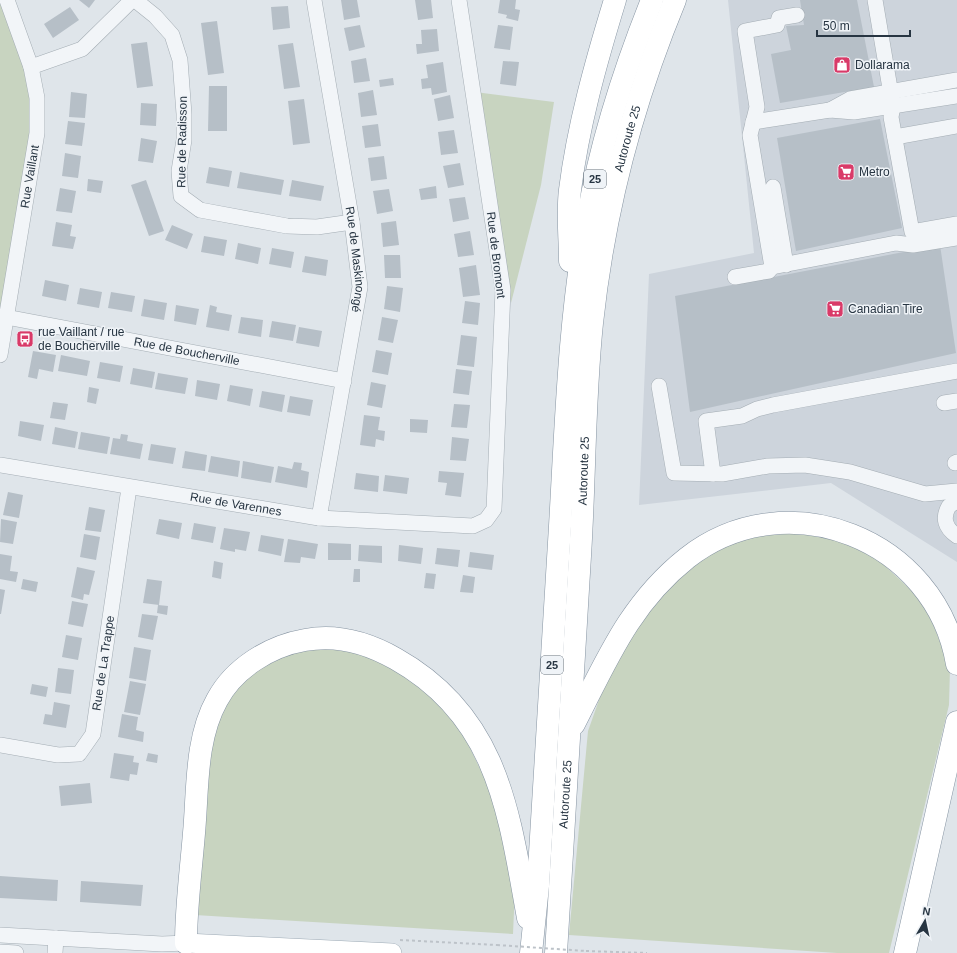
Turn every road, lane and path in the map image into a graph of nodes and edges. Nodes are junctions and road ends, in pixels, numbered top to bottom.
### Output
1 (7, 0) edge
2 (132, 0) edge
3 (135, 0) edge
4 (314, 0) edge
5 (615, 0) edge
6 (652, 0) edge
7 (676, 0) edge
8 (875, 0) edge
9 (462, 3) edge
10 (797, 15) dead end
11 (31, 67) junction
12 (956, 83) edge
13 (957, 96) edge
14 (892, 99) junction
15 (753, 122) junction
16 (957, 126) edge
17 (895, 137) junction
18 (773, 186) dead end
19 (352, 222) junction
20 (957, 224) edge
21 (912, 232) junction
22 (957, 238) edge
23 (896, 243) junction
24 (779, 266) junction
25 (735, 277) dead end
26 (6, 317) junction
27 (0, 355) edge
28 (570, 366) junction
29 (957, 371) edge
30 (344, 381) junction
31 (659, 386) dead end
32 (0, 465) edge
33 (713, 474) junction
34 (130, 488) junction
35 (957, 491) edge
36 (957, 501) edge
37 (320, 518) junction
38 (473, 526) joint
39 (957, 536) edge
40 (957, 664) edge
41 (957, 722) edge
42 (569, 732) junction
43 (0, 745) edge
44 (0, 935) edge
45 (497, 945) dead end
46 (532, 945) edge
47 (56, 946) edge
48 (183, 950) edge
49 (0, 952) edge
50 (16, 953) edge
51 (392, 953) edge
52 (556, 953) edge
53 (647, 953) edge
54 (905, 953) edge

1 - 11 street, Rue Vaillant
2 - 11 street
3 - 19 street, Rue de Radisson
4 - 19 street, Rue de Maskinongé
5 - 28 highway
6 - 28 highway, Autoroute 25 / 25
7 - 42 highway, Autoroute 25 / 25
8 - 14 street
9 - 38 street, Rue de Bromont
10 - 15 street
11 - 26 street, Rue Vaillant
12 - 14 street
13 - 14 street
14 - 15 street
14 - 17 street
15 - 24 street
16 - 17 street
17 - 21 street
18 - 24 street
19 - 30 street, Rue de Maskinongé
20 - 21 street
21 - 23 street
22 - 23 street
23 - 24 street
24 - 25 street
26 - 27 street, Rue Vaillant
26 - 30 street, Rue de Boucherville
28 - 46 highway, Autoroute 25 / 25
29 - 33 street
30 - 37 street, Rue de Maskinongé
31 - 33 street
32 - 34 street, Rue de Varennes
33 - 35 street
34 - 37 street, Rue de Varennes
34 - 43 street, Rue de La Trappe
36 - 39 street
37 - 38 street, Rue de Varennes
40 - 42 highway
41 - 54 highway
42 - 52 highway, Autoroute 25 / 25
44 - 47 street
45 - 53 path, bridge
46 - 48 highway
47 - 48 street
48 - 51 main road
49 - 50 street

